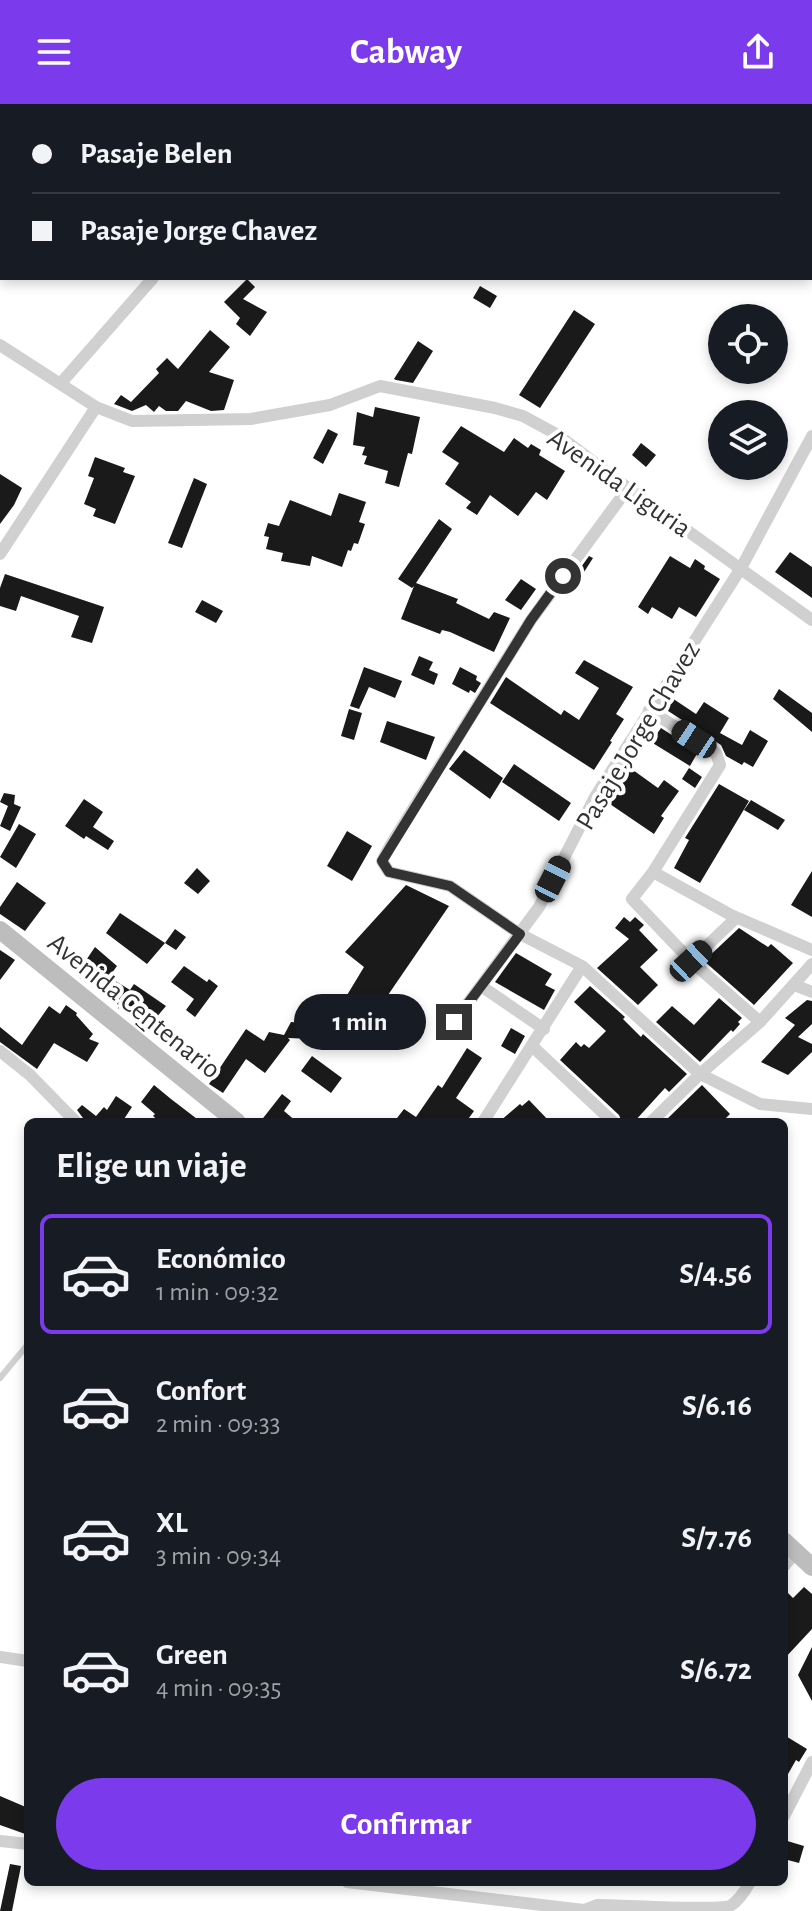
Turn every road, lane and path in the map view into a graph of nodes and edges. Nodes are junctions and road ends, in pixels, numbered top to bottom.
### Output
1 (151, 280) edge
2 (0, 345) edge
3 (61, 383) junction
4 (96, 407) junction
5 (812, 436) edge
6 (628, 488) junction
7 (0, 554) edge
8 (741, 568) junction
9 (812, 620) edge
10 (649, 710) junction
11 (653, 872) junction
12 (736, 918) junction
13 (0, 930) edge
14 (520, 934) junction
15 (812, 950) edge
16 (691, 961) junction
17 (812, 964) edge
18 (582, 966) junction
19 (794, 985) junction
20 (481, 986) junction
21 (812, 992) edge
22 (454, 1022) dead end
23 (760, 1022) junction
24 (544, 1029) junction
25 (532, 1046) junction
26 (0, 1051) edge
27 (700, 1074) junction
28 (812, 1109) edge
29 (72, 1118) edge
30 (232, 1118) edge
31 (490, 1118) edge
32 (609, 1118) edge
33 (655, 1118) edge
34 (24, 1349) edge
35 (0, 1378) edge
36 (788, 1553) edge
37 (812, 1567) edge
38 (0, 1657) edge
39 (24, 1660) edge
40 (812, 1762) edge
41 (788, 1808) edge
42 (0, 1841) edge
43 (24, 1844) edge
44 (381, 1886) edge
45 (747, 1886) edge
46 (731, 1909) edge
47 (584, 1910) edge

1 - 3 street
2 - 3 street, Avenida Liguria
3 - 4 street, Avenida Liguria
4 - 6 street, Avenida Liguria
4 - 7 street
5 - 8 street, Pasaje Jorge Chavez
6 - 8 street, Avenida Liguria
6 - 14 street
8 - 9 street, Avenida Liguria
8 - 10 street, Pasaje Jorge Chavez
10 - 11 street
10 - 14 street, Pasaje Jorge Chavez
11 - 12 street
11 - 16 street
12 - 15 street
12 - 16 street
13 - 30 main road, Avenida Centenario
14 - 18 street
14 - 20 street, Pasaje Jorge Chavez
16 - 23 street
17 - 19 street
18 - 24 street
18 - 27 street
19 - 21 street
19 - 23 street
20 - 22 street, Pasaje Jorge Chavez
20 - 24 street
23 - 27 street
24 - 25 street
25 - 31 street
25 - 32 street
26 - 29 street
27 - 28 street
27 - 33 street
34 - 35 lane
36 - 37 main road
38 - 39 street
40 - 41 street
42 - 43 street
44 - 47 street
45 - 46 street
46 - 47 street

